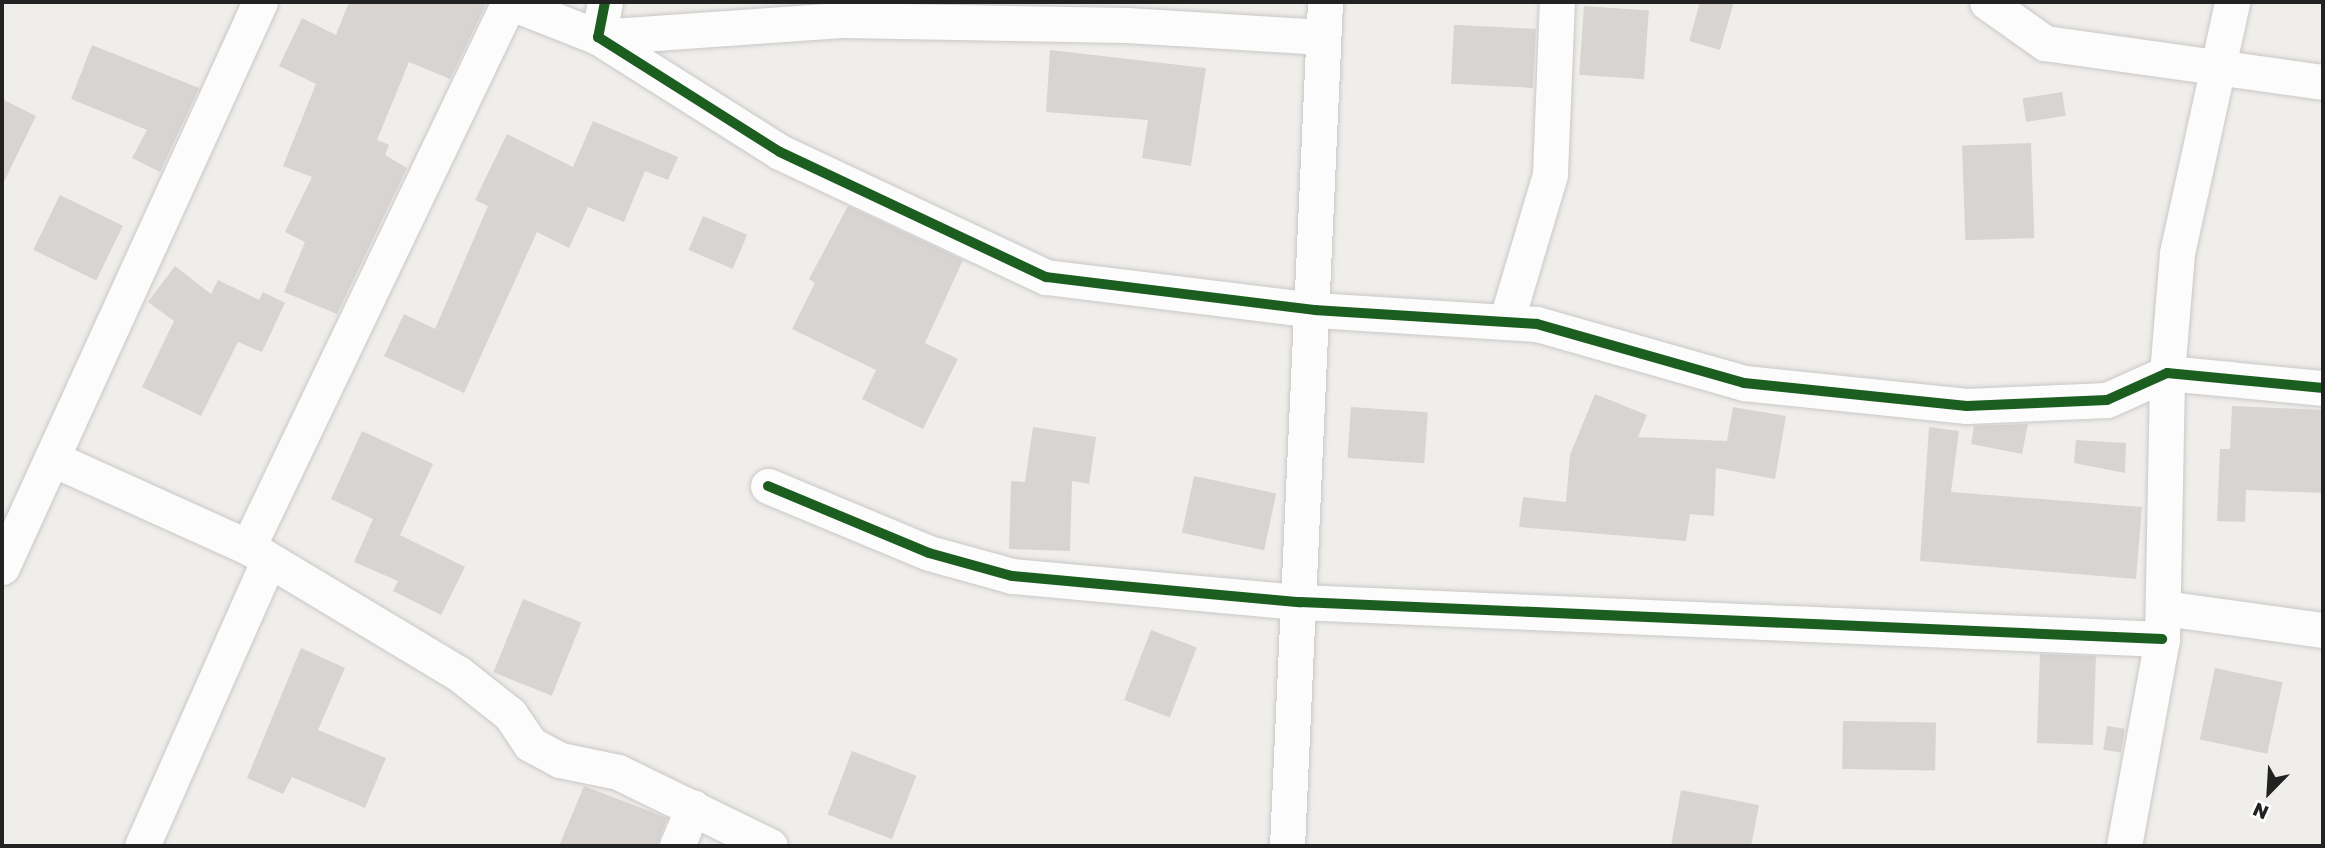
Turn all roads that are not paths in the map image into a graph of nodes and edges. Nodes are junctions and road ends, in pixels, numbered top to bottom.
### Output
1 (260, 2) edge
2 (509, 2) edge
3 (605, 2) edge
4 (1325, 2) edge
5 (1557, 2) edge
6 (1987, 2) edge
7 (2232, 2) edge
8 (598, 37) junction
9 (1323, 37) junction
10 (2217, 72) junction
11 (2323, 82) edge
12 (1315, 310) junction
13 (1506, 322) junction
14 (2167, 373) junction
15 (2323, 388) edge
16 (53, 459) junction
17 (768, 486) dead end
18 (258, 555) junction
19 (2, 567) edge
20 (1300, 602) junction
21 (2163, 623) junction
22 (2323, 630) edge
23 (693, 807) junction
24 (142, 846) edge
25 (677, 846) edge
26 (770, 846) edge
27 (1287, 846) edge
28 (2124, 846) edge

1 - 16 street
2 - 8 street
2 - 18 street
3 - 8 street
4 - 9 street
5 - 13 street
6 - 10 street
7 - 10 street
8 - 9 street
8 - 12 street
9 - 12 street
10 - 11 street
10 - 14 street
12 - 13 street
12 - 20 street
13 - 14 street
14 - 15 street
14 - 21 street
16 - 18 street
16 - 19 street
17 - 20 street
18 - 23 street
18 - 24 street
20 - 21 street
20 - 27 street
21 - 22 street
21 - 28 street
23 - 25 street
23 - 26 street

